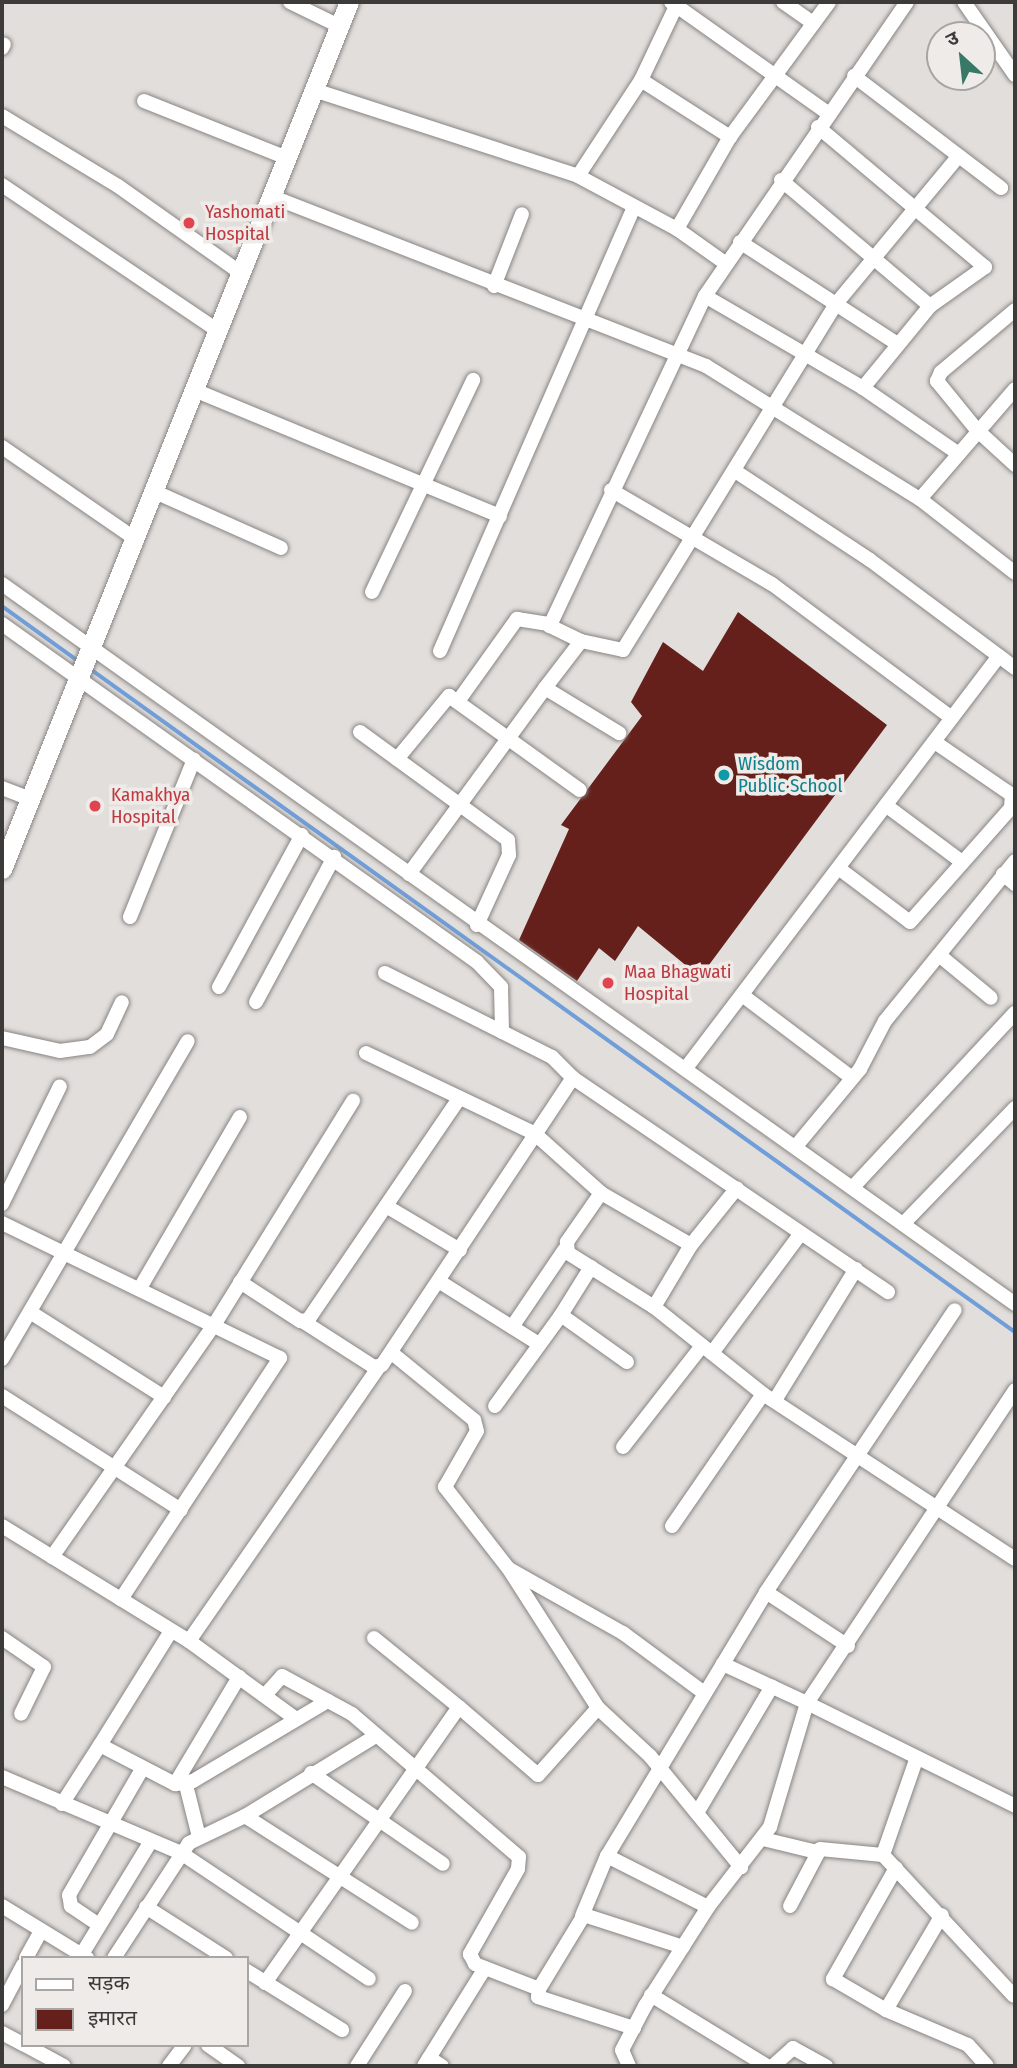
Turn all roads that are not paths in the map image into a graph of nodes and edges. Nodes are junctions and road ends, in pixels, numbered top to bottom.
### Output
1 (290, 2) edge
2 (349, 2) edge
3 (675, 2) edge
4 (783, 2) edge
5 (829, 2) edge
6 (907, 2) edge
7 (964, 2) edge
8 (813, 23) junction
9 (339, 26) junction
10 (772, 75) junction
11 (1015, 75) edge
12 (854, 76) junction
13 (641, 80) junction
14 (314, 90) junction
15 (144, 101) dead end
16 (828, 113) junction
17 (2, 116) edge
18 (818, 127) junction
19 (730, 137) junction
20 (958, 157) junction
21 (287, 158) junction
22 (578, 176) junction
23 (781, 180) junction
24 (2, 185) edge
25 (1001, 188) dead end
26 (273, 197) junction
27 (634, 208) junction
28 (917, 209) junction
29 (522, 214) dead end
30 (677, 229) junction
31 (740, 242) junction
32 (872, 261) junction
33 (725, 264) junction
34 (241, 273) junction
35 (494, 286) junction
36 (705, 296) junction
37 (835, 305) junction
38 (930, 306) junction
39 (1015, 310) edge
40 (586, 321) junction
41 (217, 330) junction
42 (896, 343) junction
43 (676, 351) junction
44 (808, 355) junction
45 (474, 380) dead end
46 (863, 388) junction
47 (194, 390) junction
48 (1012, 397) edge
49 (774, 408) junction
50 (977, 430) junction
51 (2, 447) edge
52 (959, 454) junction
53 (1015, 465) edge
54 (735, 471) junction
55 (423, 483) junction
56 (611, 490) junction
57 (153, 491) junction
58 (920, 499) junction
59 (500, 516) junction
60 (696, 536) junction
61 (134, 538) junction
62 (281, 548) dead end
63 (1015, 573) edge
64 (2, 584) edge
65 (372, 592) dead end
66 (2, 624) edge
67 (549, 624) junction
68 (581, 641) junction
69 (440, 651) dead end
70 (999, 656) junction
71 (84, 664) junction
72 (1015, 668) edge
73 (545, 688) junction
74 (458, 700) junction
75 (953, 718) junction
76 (360, 732) dead end
77 (619, 733) dead end
78 (508, 737) junction
79 (936, 743) junction
80 (194, 759) junction
81 (397, 759) junction
82 (2, 788) edge
83 (580, 790) dead end
84 (31, 799) junction
85 (459, 807) junction
86 (888, 807) junction
87 (302, 835) junction
88 (334, 857) junction
89 (1015, 860) edge
90 (962, 862) junction
91 (2, 869) edge
92 (841, 870) junction
93 (409, 874) junction
94 (1009, 879) edge
95 (130, 917) dead end
96 (477, 925) junction
97 (939, 955) junction
98 (385, 973) dead end
99 (219, 987) dead end
100 (742, 995) junction
101 (991, 998) dead end
102 (122, 1002) dead end
103 (256, 1002) dead end
104 (1015, 1013) edge
105 (502, 1032) junction
106 (2, 1038) edge
107 (188, 1041) dead end
108 (366, 1053) dead end
109 (686, 1068) junction
110 (573, 1078) junction
111 (852, 1078) junction
112 (60, 1086) dead end
113 (458, 1100) junction
114 (353, 1101) dead end
115 (1015, 1108) edge
116 (240, 1117) dead end
117 (534, 1133) junction
118 (797, 1145) junction
119 (854, 1186) junction
120 (737, 1188) junction
121 (601, 1193) junction
122 (2, 1203) edge
123 (386, 1206) junction
124 (2, 1223) edge
125 (904, 1223) junction
126 (801, 1233) junction
127 (691, 1245) junction
128 (565, 1249) junction
129 (460, 1250) junction
130 (66, 1253) junction
131 (592, 1267) junction
132 (856, 1269) junction
133 (240, 1282) junction
134 (440, 1282) junction
135 (141, 1287) junction
136 (888, 1292) dead end
137 (1015, 1304) edge
138 (654, 1307) junction
139 (955, 1310) dead end
140 (30, 1312) junction
141 (561, 1315) junction
142 (304, 1322) junction
143 (214, 1325) junction
144 (512, 1327) junction
145 (539, 1344) junction
146 (706, 1350) junction
147 (393, 1354) junction
148 (2, 1359) edge
149 (627, 1362) dead end
150 (379, 1367) junction
151 (1015, 1390) edge
152 (2, 1396) edge
153 (769, 1397) junction
154 (164, 1398) junction
155 (495, 1406) dead end
156 (623, 1447) dead end
157 (860, 1455) junction
158 (114, 1466) junction
159 (939, 1506) junction
160 (181, 1510) junction
161 (2, 1526) edge
162 (672, 1526) dead end
163 (1013, 1553) edge
164 (52, 1557) junction
165 (508, 1568) junction
166 (766, 1592) junction
167 (121, 1599) junction
168 (171, 1630) junction
169 (2, 1638) edge
170 (374, 1638) dead end
171 (189, 1641) junction
172 (848, 1646) junction
173 (723, 1664) junction
174 (239, 1677) junction
175 (772, 1686) junction
176 (704, 1693) junction
177 (266, 1694) junction
178 (328, 1701) junction
179 (807, 1703) junction
180 (459, 1707) junction
181 (598, 1708) junction
182 (22, 1714) dead end
183 (296, 1719) junction
184 (374, 1737) junction
185 (100, 1745) junction
186 (916, 1760) junction
187 (142, 1769) junction
188 (414, 1769) junction
189 (661, 1770) junction
190 (311, 1773) junction
191 (2, 1777) edge
192 (181, 1784) junction
193 (62, 1804) junction
194 (1015, 1806) edge
195 (697, 1813) junction
196 (245, 1816) junction
197 (380, 1819) junction
198 (109, 1824) junction
199 (199, 1837) junction
200 (763, 1839) junction
201 (151, 1841) junction
202 (817, 1852) junction
203 (181, 1853) junction
204 (883, 1855) junction
205 (607, 1856) junction
206 (443, 1864) dead end
207 (741, 1867) junction
208 (896, 1868) junction
209 (339, 1876) junction
210 (2, 1906) edge
211 (790, 1906) dead end
212 (146, 1907) junction
213 (708, 1907) junction
214 (942, 1915) junction
215 (582, 1916) junction
216 (412, 1923) dead end
217 (99, 1925) junction
218 (299, 1930) junction
219 (41, 1931) junction
220 (683, 1947) junction
221 (27, 1956) edge
222 (85, 1956) edge
223 (115, 1956) edge
224 (223, 1956) edge
225 (485, 1968) junction
226 (21, 1969) edge
227 (248, 1972) edge
228 (369, 1979) dead end
229 (265, 1983) junction
230 (539, 1989) junction
231 (405, 1991) dead end
232 (651, 1995) junction
233 (1014, 1996) edge
234 (2, 2005) edge
235 (886, 2010) junction
236 (634, 2028) junction
237 (342, 2030) dead end
238 (2, 2033) edge
239 (21, 2043) edge
240 (183, 2047) edge
241 (211, 2047) edge
242 (41, 2049) edge
243 (426, 2062) edge
244 (234, 2065) edge
245 (64, 2066) edge
246 (169, 2066) edge
247 (357, 2066) edge
248 (442, 2066) edge
249 (629, 2066) edge
250 (767, 2066) edge
251 (773, 2066) edge
252 (826, 2066) edge
253 (987, 2066) edge

1 - 9 street
2 - 9 main road
3 - 10 street
3 - 13 street
4 - 8 street
5 - 8 street
6 - 12 street
7 - 11 street
8 - 10 street
9 - 14 main road
10 - 16 street
10 - 19 street
12 - 16 street
12 - 20 street
13 - 19 street
13 - 22 street
14 - 21 main road
14 - 22 street
15 - 21 street
16 - 18 street
17 - 34 street
18 - 23 street
18 - 28 street
19 - 30 street
20 - 25 street
20 - 28 street
21 - 26 main road
22 - 27 street
23 - 31 street
23 - 32 street
24 - 41 street
26 - 34 main road
26 - 35 street
27 - 30 street
27 - 40 street
28 - 32 street
28 - 38 street
29 - 35 street
30 - 33 street
31 - 33 street
31 - 37 street
32 - 37 street
32 - 38 street
33 - 36 street
34 - 41 main road
35 - 40 street
36 - 43 street
36 - 44 street
37 - 42 street
37 - 44 street
38 - 42 street
39 - 50 street
40 - 43 street
40 - 59 street
41 - 47 main road
42 - 46 street
43 - 49 street
43 - 56 street
44 - 46 street
44 - 49 street
45 - 55 street
46 - 52 street
47 - 55 street
47 - 57 main road
48 - 50 street
49 - 54 street
49 - 58 street
50 - 52 street
50 - 53 street
51 - 61 street
52 - 58 street
54 - 60 street
54 - 70 street
55 - 59 street
55 - 65 street
56 - 60 street
56 - 67 street
57 - 61 main road
57 - 62 street
58 - 63 street
59 - 69 street
60 - 68 street
60 - 75 street
61 - 71 main road
64 - 71 street
66 - 71 street
67 - 68 street
67 - 74 street
68 - 73 street
70 - 72 street
70 - 75 street
71 - 80 street
71 - 84 main road
71 - 93 street
73 - 77 street
73 - 78 street
74 - 78 street
74 - 81 street
75 - 79 street
76 - 81 street
78 - 83 street
78 - 85 street
79 - 86 street
79 - 90 street
80 - 87 street
80 - 95 street
81 - 85 street
82 - 84 street
84 - 91 main road
85 - 93 street
85 - 96 street
86 - 90 street
86 - 92 street
87 - 88 street
87 - 99 street
88 - 103 street
88 - 105 street
89 - 94 street
90 - 92 street
92 - 100 street
93 - 96 street
94 - 97 street
96 - 109 street
97 - 101 street
97 - 111 street
98 - 105 street
100 - 109 street
100 - 111 street
102 - 106 street
104 - 119 street
105 - 110 street
107 - 130 street
108 - 113 street
109 - 118 street
110 - 117 street
110 - 120 street
111 - 118 street
112 - 122 street
113 - 117 street
113 - 123 street
114 - 133 street
115 - 125 street
116 - 135 street
117 - 121 street
117 - 129 street
118 - 119 street
119 - 125 street
120 - 126 street
120 - 127 street
121 - 127 street
121 - 128 street
123 - 129 street
123 - 142 street
124 - 130 street
125 - 137 street
126 - 132 street
126 - 146 street
127 - 138 street
128 - 131 street
128 - 144 street
129 - 134 street
130 - 135 street
130 - 140 street
131 - 138 street
131 - 141 street
132 - 136 street
132 - 153 street
133 - 142 street
133 - 143 street
134 - 144 street
134 - 147 street
135 - 143 street
138 - 146 street
139 - 157 street
140 - 148 street
140 - 154 street
141 - 145 street
141 - 149 street
142 - 150 street
143 - 154 street
143 - 160 street
144 - 145 street
145 - 155 street
146 - 153 street
146 - 156 street
147 - 150 street
147 - 165 street
150 - 171 street
151 - 159 street
152 - 158 street
153 - 157 street
153 - 162 street
154 - 158 street
157 - 159 street
157 - 166 street
158 - 160 street
158 - 164 street
159 - 163 street
159 - 172 street
160 - 167 street
161 - 164 street
164 - 167 street
165 - 176 street
165 - 181 street
166 - 172 street
166 - 173 street
167 - 168 street
168 - 171 street
168 - 185 street
169 - 182 street
170 - 180 street
171 - 174 street
172 - 179 street
173 - 175 street
173 - 176 street
174 - 177 street
174 - 192 street
175 - 179 street
175 - 195 street
176 - 189 street
177 - 178 street
177 - 183 street
178 - 183 street
178 - 184 street
179 - 186 street
179 - 200 street
180 - 181 street
180 - 188 street
181 - 189 street
183 - 192 street
184 - 188 street
184 - 190 street
185 - 187 street
185 - 193 street
186 - 194 street
186 - 204 street
187 - 192 street
187 - 198 street
188 - 197 street
188 - 225 street
189 - 195 street
189 - 205 street
190 - 196 street
190 - 197 street
191 - 193 street
192 - 199 street
193 - 198 street
195 - 207 street
196 - 199 street
196 - 209 street
197 - 206 street
197 - 209 street
198 - 201 street
198 - 217 street
199 - 203 street
200 - 202 street
200 - 207 street
201 - 203 street
201 - 217 street
202 - 204 street
202 - 211 street
203 - 212 street
203 - 218 street
204 - 208 street
205 - 213 street
205 - 215 street
207 - 213 street
208 - 214 street
208 - 235 street
209 - 216 street
209 - 218 street
210 - 219 street
212 - 223 street
212 - 224 street
213 - 220 street
214 - 233 street
214 - 235 street
215 - 220 street
215 - 230 street
217 - 222 street
218 - 228 street
218 - 229 street
219 - 221 street
219 - 222 street
220 - 232 street
225 - 230 street
225 - 243 street
226 - 234 street
227 - 229 street
229 - 237 street
230 - 236 street
231 - 247 street
232 - 236 street
232 - 250 street
235 - 253 street
236 - 249 street
238 - 239 street
240 - 246 street
241 - 244 street
242 - 245 street
243 - 248 street
251 - 252 street

